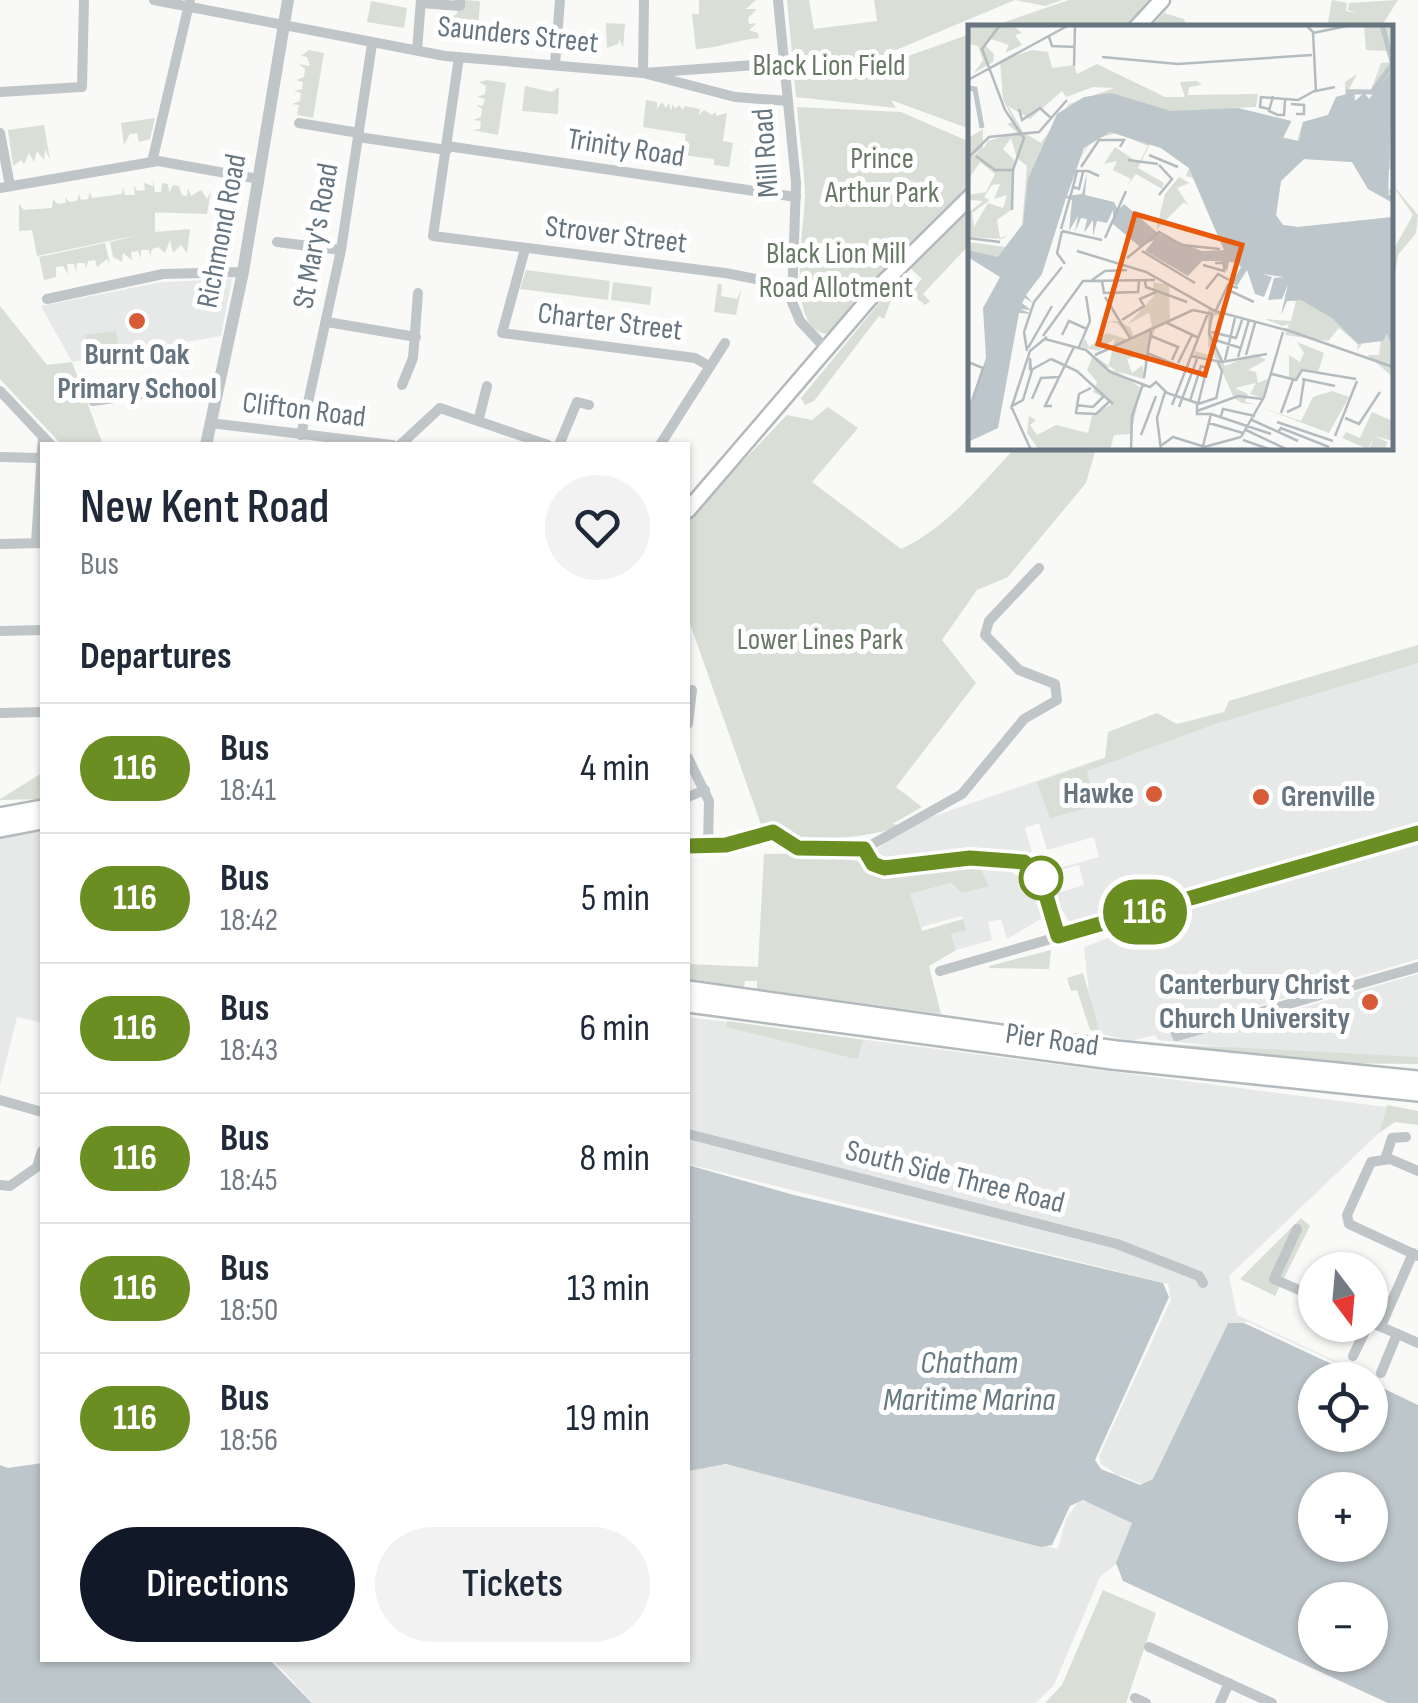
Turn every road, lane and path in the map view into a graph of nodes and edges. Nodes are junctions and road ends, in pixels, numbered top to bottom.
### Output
1 (84, 0) edge
2 (154, 0) edge
3 (288, 0) edge
4 (460, 0) edge
5 (560, 0) edge
6 (644, 0) edge
7 (778, 0) edge
8 (1162, 0) edge
9 (421, 1) edge
10 (190, 4) edge
11 (284, 25) junction
12 (1139, 25) edge
13 (372, 44) junction
14 (417, 50) junction
15 (458, 57) junction
16 (783, 63) junction
17 (555, 64) junction
18 (643, 73) junction
19 (0, 92) edge
20 (788, 101) junction
21 (299, 123) dead end
22 (0, 133) edge
23 (359, 135) junction
24 (447, 148) junction
25 (152, 162) junction
26 (259, 178) junction
27 (5, 187) edge
28 (796, 197) junction
29 (968, 198) edge
30 (277, 242) dead end
31 (525, 249) junction
32 (341, 250) junction
33 (243, 272) junction
34 (791, 286) junction
35 (418, 294) dead end
36 (46, 299) dead end
37 (327, 322) junction
38 (416, 337) junction
39 (725, 344) dead end
40 (827, 350) junction
41 (709, 366) junction
42 (402, 385) dead end
43 (487, 386) dead end
44 (0, 391) edge
45 (215, 395) junction
46 (92, 401) dead end
47 (590, 405) dead end
48 (479, 418) junction
49 (210, 424) junction
50 (301, 435) junction
51 (47, 440) edge
52 (207, 442) edge
53 (365, 442) edge
54 (403, 442) edge
55 (540, 442) edge
56 (561, 442) edge
57 (662, 442) edge
58 (0, 457) edge
59 (40, 459) edge
60 (690, 506) edge
61 (39, 543) edge
62 (0, 544) edge
63 (1039, 568) dead end
64 (40, 630) edge
65 (0, 631) edge
66 (692, 690) dead end
67 (690, 707) edge
68 (0, 712) edge
69 (40, 712) edge
70 (690, 762) edge
71 (705, 790) junction
72 (690, 796) edge
73 (40, 808) edge
74 (0, 816) edge
75 (40, 821) edge
76 (0, 829) edge
77 (1418, 833) edge
78 (690, 846) edge
79 (708, 846) junction
80 (864, 849) junction
81 (1058, 936) junction
82 (1418, 967) edge
83 (940, 971) dead end
84 (690, 990) edge
85 (690, 1004) edge
86 (1170, 1016) dead end
87 (1309, 1069) junction
88 (1418, 1069) edge
89 (1418, 1080) edge
90 (1374, 1088) junction
91 (1418, 1093) edge
92 (0, 1100) edge
93 (1418, 1102) edge
94 (40, 1111) edge
95 (690, 1135) edge
96 (1406, 1136) dead end
97 (40, 1156) edge
98 (1385, 1159) junction
99 (1418, 1171) edge
100 (0, 1185) edge
101 (1297, 1229) dead end
102 (1417, 1255) edge
103 (1204, 1283) dead end
104 (1298, 1289) edge
105 (1388, 1300) edge
106 (1388, 1330) edge
107 (1397, 1334) junction
108 (1361, 1342) edge
109 (1418, 1343) edge
110 (1352, 1356) dead end
111 (1386, 1362) edge
112 (1148, 1647) dead end
113 (1229, 1683) junction
114 (1220, 1703) edge
115 (1272, 1703) edge

1 - 19 street
2 - 10 street, Saunders Street
3 - 11 street, Richmond Road
4 - 9 street
5 - 17 street
6 - 18 street
7 - 16 street, Mill Road
8 - 12 main road
9 - 14 street
10 - 11 street, Saunders Street
10 - 25 street
11 - 13 street, Saunders Street
11 - 26 street, Richmond Road
13 - 14 street, Saunders Street
13 - 23 street, St Mary's Road
14 - 15 street, Saunders Street
15 - 17 street, Saunders Street
15 - 24 street
16 - 18 street, Saunders Street
16 - 20 street, Mill Road
17 - 18 street, Saunders Street
18 - 20 street, Saunders Street
20 - 28 street, Mill Road
21 - 23 street, Trinity Road
22 - 27 street
23 - 24 street, Trinity Road
23 - 32 street, St Mary's Road
24 - 28 street, Trinity Road
24 - 31 street, Strover Street
25 - 26 street
25 - 27 street
26 - 33 street, Richmond Road
28 - 34 street, Mill Road
29 - 40 main road
30 - 32 street
31 - 34 street, Strover Street
31 - 41 street, Charter Street
32 - 37 street, St Mary's Road
33 - 36 street
33 - 45 street, Richmond Road
34 - 40 street, Mill Road
35 - 38 street
37 - 38 street
37 - 50 street, St Mary's Road
38 - 42 street
39 - 41 street
40 - 60 main road
41 - 57 street
43 - 48 street
44 - 51 street
45 - 46 street
45 - 49 street, Richmond Road
47 - 56 street
48 - 54 street, Clifton Road
48 - 55 street
49 - 50 street, Clifton Road
49 - 52 street, Richmond Road
50 - 53 street, Clifton Road
58 - 59 street
59 - 61 street
61 - 62 street
63 - 80 street
64 - 65 street
66 - 67 street
68 - 69 street
70 - 71 street
71 - 72 street
71 - 79 street
73 - 74 main road
75 - 76 main road
77 - 81 street
78 - 79 street
79 - 80 street
80 - 81 street
81 - 83 street
82 - 86 street
84 - 87 main road, Pier Road
85 - 90 main road, Pier Road
87 - 88 main road
87 - 89 main road, Pier Road
90 - 91 main road, Pier Road
90 - 93 main road
92 - 94 street
95 - 103 street, South Side Three Road
96 - 98 street
97 - 100 street
98 - 99 street
98 - 102 street
101 - 104 street
102 - 105 street
106 - 107 street
107 - 109 street
107 - 111 street
108 - 110 street
112 - 113 street
113 - 114 street
113 - 115 street

